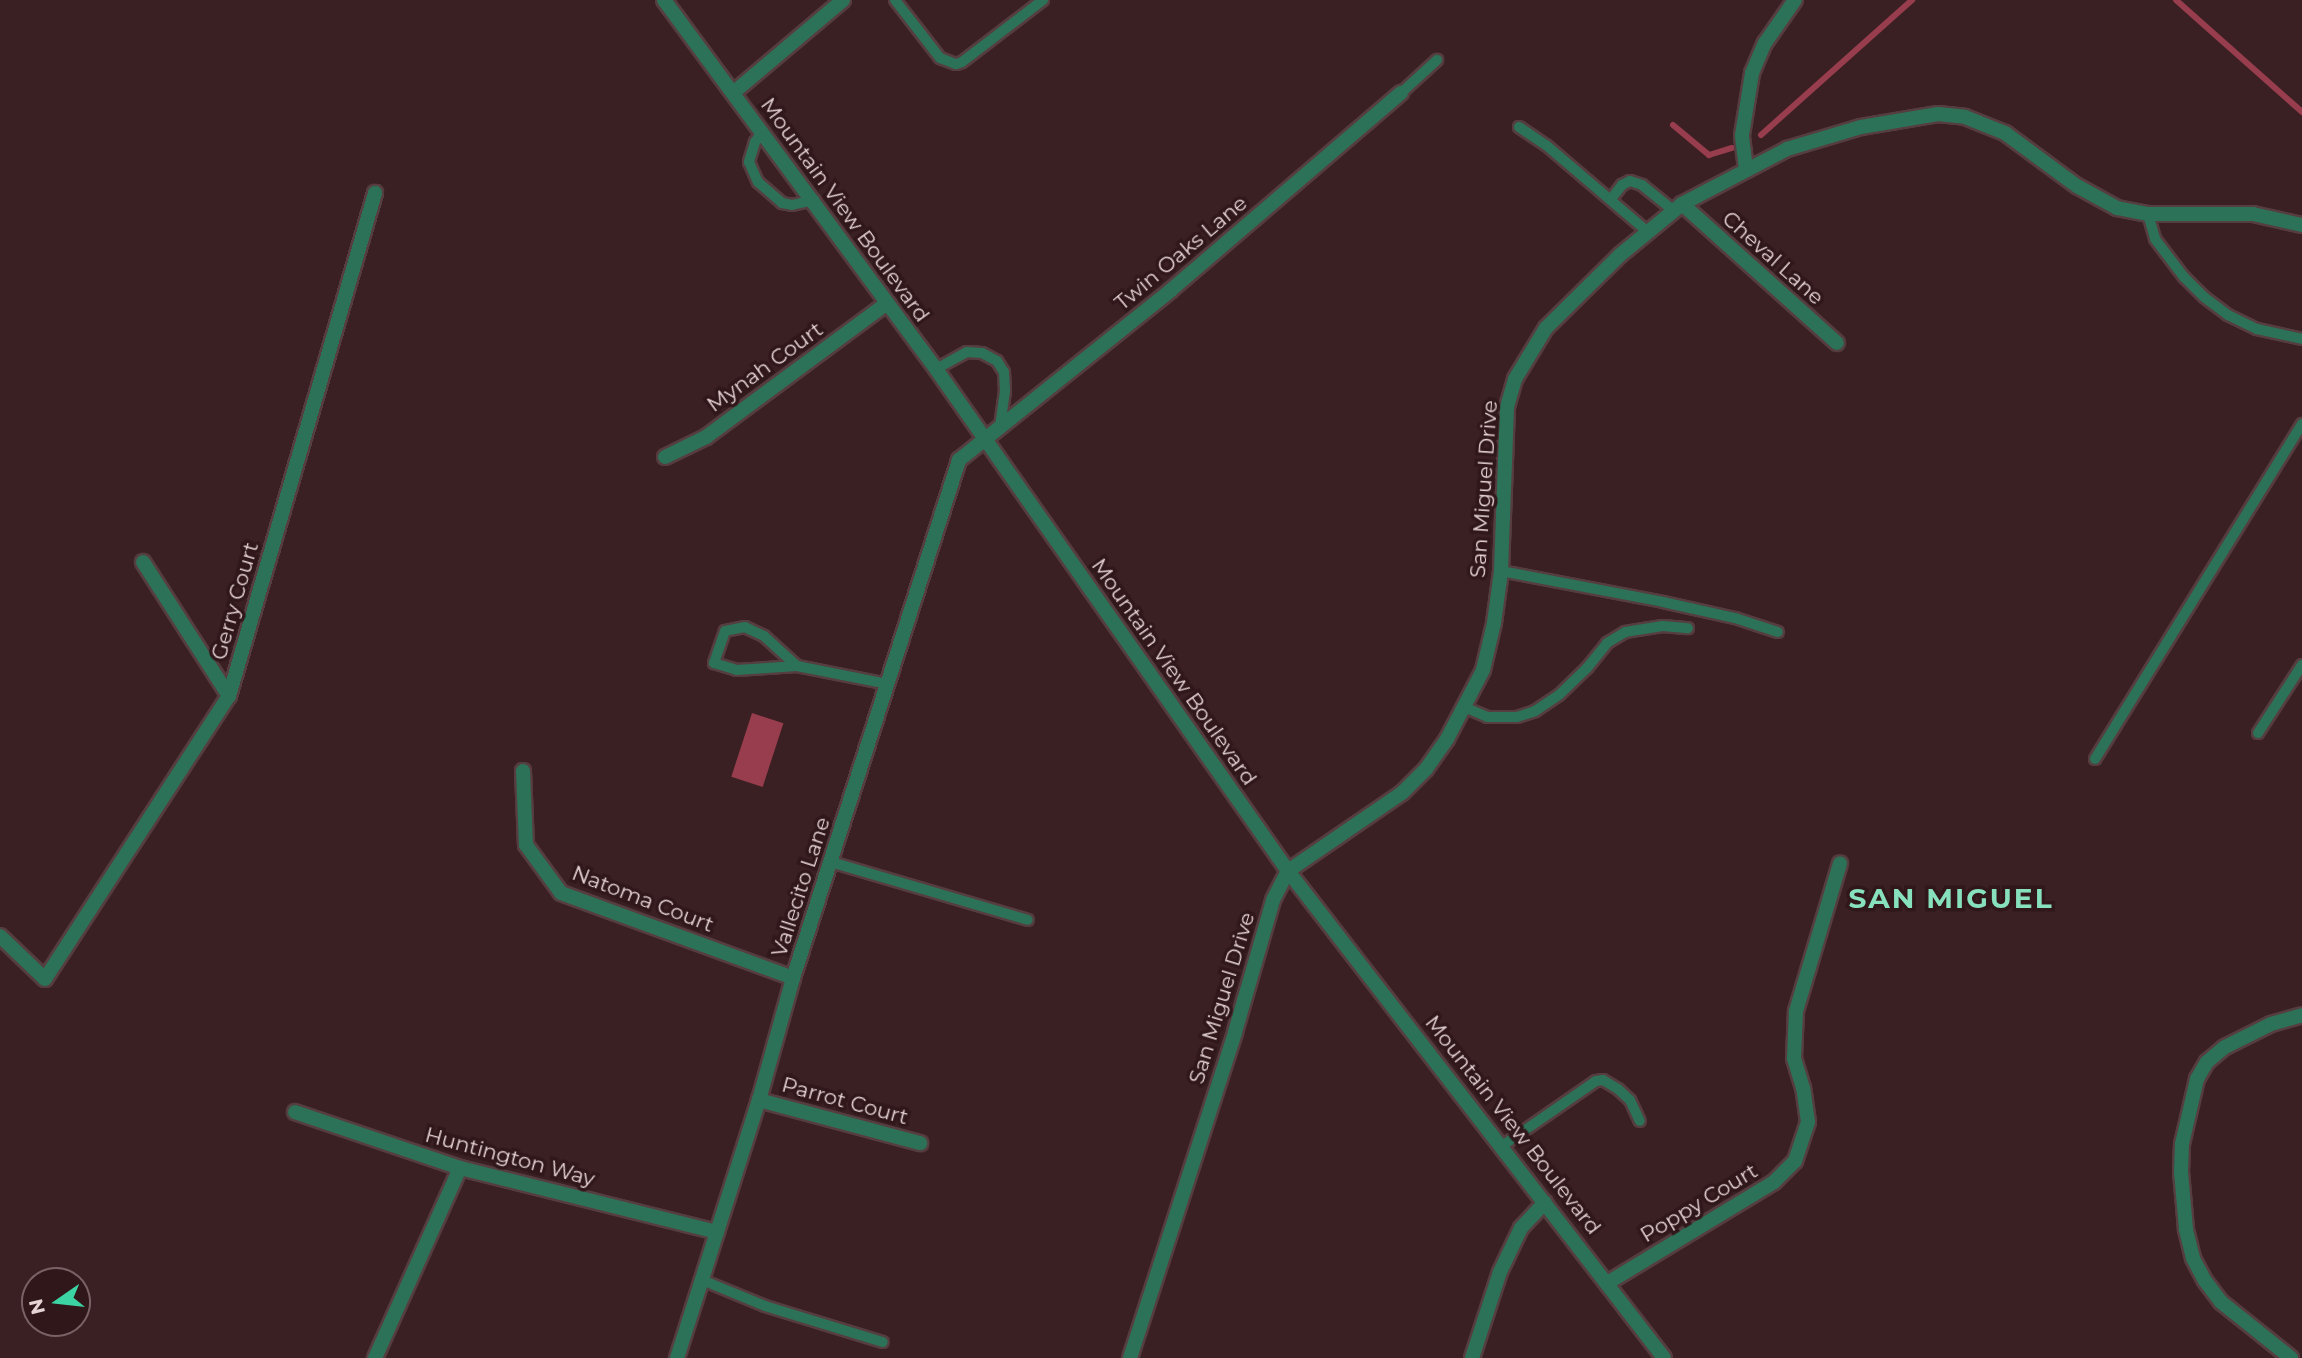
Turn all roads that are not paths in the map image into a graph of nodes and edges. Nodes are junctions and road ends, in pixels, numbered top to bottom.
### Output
1 (664, 0) edge
2 (843, 0) edge
3 (895, 0) edge
4 (1043, 0) edge
5 (1795, 0) edge
6 (1437, 60) dead end
7 (733, 93) junction
8 (1401, 93) joint
9 (1519, 127) dead end
10 (762, 131) junction
11 (1746, 169) junction
12 (375, 193) dead end
13 (1611, 199) junction
14 (814, 200) junction
15 (1678, 208) junction
16 (2148, 214) junction
17 (2302, 225) edge
18 (1648, 232) junction
19 (886, 304) junction
20 (2302, 339) edge
21 (1837, 343) dead end
22 (936, 369) junction
23 (2302, 424) edge
24 (1000, 429) junction
25 (984, 440) junction
26 (665, 457) dead end
27 (143, 562) dead end
28 (1501, 571) junction
29 (1688, 628) dead end
30 (1778, 632) dead end
31 (2302, 665) edge
32 (797, 666) junction
33 (888, 684) junction
34 (229, 696) junction
35 (1464, 707) junction
36 (2258, 733) dead end
37 (2095, 759) dead end
38 (523, 771) dead end
39 (831, 862) junction
40 (1840, 863) dead end
41 (1289, 871) junction
42 (1028, 920) dead end
43 (0, 936) edge
44 (793, 978) junction
45 (2302, 1015) edge
46 (759, 1100) junction
47 (295, 1112) dead end
48 (1640, 1121) dead end
49 (920, 1143) dead end
50 (1502, 1146) junction
51 (460, 1168) junction
52 (1545, 1202) junction
53 (717, 1232) junction
54 (702, 1280) junction
55 (1609, 1282) junction
56 (884, 1342) dead end
57 (375, 1358) edge
58 (677, 1358) edge
59 (1130, 1358) edge
60 (1472, 1358) edge
61 (1664, 1358) edge
62 (2291, 1358) edge

1 - 7 street, Mountain View Boulevard
2 - 7 street
3 - 4 lane
5 - 11 street
6 - 8 lane
7 - 10 street, Mountain View Boulevard
8 - 24 street, Twin Oaks Lane
9 - 13 lane
10 - 14 street, Mountain View Boulevard
10 - 14 lane
11 - 15 street, San Miguel Drive
11 - 16 street, San Miguel Drive
12 - 34 street, Gerry Court
13 - 15 lane
13 - 18 lane
14 - 19 street, Mountain View Boulevard
15 - 18 street, San Miguel Drive
15 - 21 street, Cheval Lane
16 - 17 street, San Miguel Drive
16 - 20 lane
18 - 28 street, San Miguel Drive
19 - 22 street, Mountain View Boulevard
19 - 26 street, Mynah Court
22 - 24 lane
22 - 25 street, Mountain View Boulevard
23 - 37 lane
24 - 25 street, Twin Oaks Lane
25 - 33 street, Vallecito Lane
25 - 41 street, Mountain View Boulevard
27 - 34 street
28 - 30 lane
28 - 35 street, San Miguel Drive
29 - 35 lane
31 - 36 lane
32 - 32 lane
32 - 33 lane
33 - 39 street, Vallecito Lane
34 - 43 street, Gerry Court
35 - 41 street, San Miguel Drive
38 - 44 street, Natoma Court
39 - 42 lane
39 - 44 street, Vallecito Lane
40 - 55 street, Poppy Court
41 - 50 street, Mountain View Boulevard
41 - 59 street, San Miguel Drive
44 - 46 street, Vallecito Lane
45 - 62 street
46 - 49 street, Parrot Court
46 - 53 street, Vallecito Lane
47 - 51 street, Huntington Way
48 - 50 lane
50 - 52 street, Mountain View Boulevard
51 - 53 street, Huntington Way
51 - 57 street
52 - 55 street, Mountain View Boulevard
52 - 60 street
53 - 54 street, Vallecito Lane
54 - 56 lane
54 - 58 street, Vallecito Lane
55 - 61 street, Mountain View Boulevard

